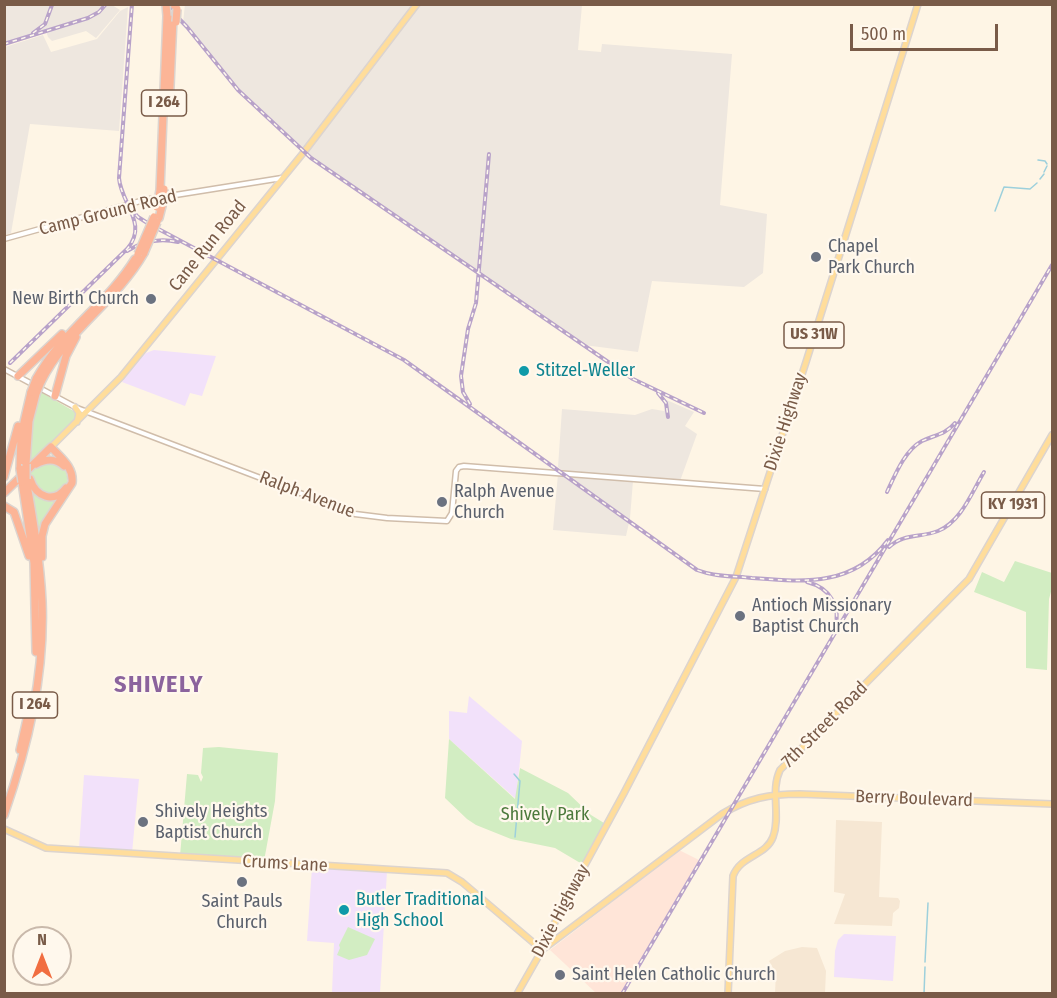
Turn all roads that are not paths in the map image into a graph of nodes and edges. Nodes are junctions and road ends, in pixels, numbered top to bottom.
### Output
1 (417, 4) edge
2 (918, 4) edge
3 (173, 6) edge
4 (172, 19) junction
5 (283, 178) junction
6 (162, 189) junction
7 (4, 239) edge
8 (91, 314) junction
9 (4, 369) edge
10 (18, 376) junction
11 (34, 393) junction
12 (55, 396) junction
13 (27, 404) junction
14 (75, 407) junction
15 (87, 412) junction
16 (77, 422) junction
17 (1053, 435) edge
18 (51, 447) junction
19 (26, 467) junction
20 (4, 477) edge
21 (26, 479) junction
22 (765, 489) junction
23 (5, 491) edge
24 (4, 506) edge
25 (14, 512) junction
26 (37, 581) junction
27 (38, 591) junction
28 (776, 795) junction
29 (4, 801) edge
30 (1053, 804) edge
31 (4, 815) edge
32 (4, 829) edge
33 (542, 950) junction
34 (517, 993) edge
35 (728, 993) edge

1 - 5 main road, Cane Run Road
2 - 22 main road, Dixie Highway / US 31W
3 - 4 highway, I 264, bridge
4 - 6 highway, I 264
4 - 6 highway, I 264
5 - 7 street, Camp Ground Road
5 - 15 main road, Cane Run Road
6 - 8 highway, I 264, bridge
8 - 10 highway
8 - 11 highway, I 264, bridge
8 - 12 highway
9 - 10 street, Ralph Avenue
10 - 12 street, Ralph Avenue
11 - 13 highway, I 264
11 - 19 highway, I 264
12 - 14 street, Ralph Avenue
13 - 19 highway, I 264
13 - 20 highway
14 - 15 street, Ralph Avenue
14 - 16 main road
15 - 16 main road, Cane Run Road
15 - 22 street, Ralph Avenue
16 - 18 main road, Cane Run Road
17 - 28 main road, 7th Street Road / KY 1931
18 - 19 highway, Cane Run Road
18 - 26 highway
19 - 21 highway, I 264, bridge
19 - 21 highway
19 - 23 highway, Cane Run Road
21 - 26 highway, I 264
22 - 33 main road, Dixie Highway / US 31W
23 - 25 highway
24 - 25 highway
25 - 26 highway
26 - 27 highway, I 264
27 - 29 highway, I 264
27 - 31 highway, I 264
28 - 30 main road, Berry Boulevard
28 - 33 main road
28 - 35 main road, KY 1931
32 - 33 main road, Crums Lane
33 - 34 main road, Dixie Highway / US 31W

